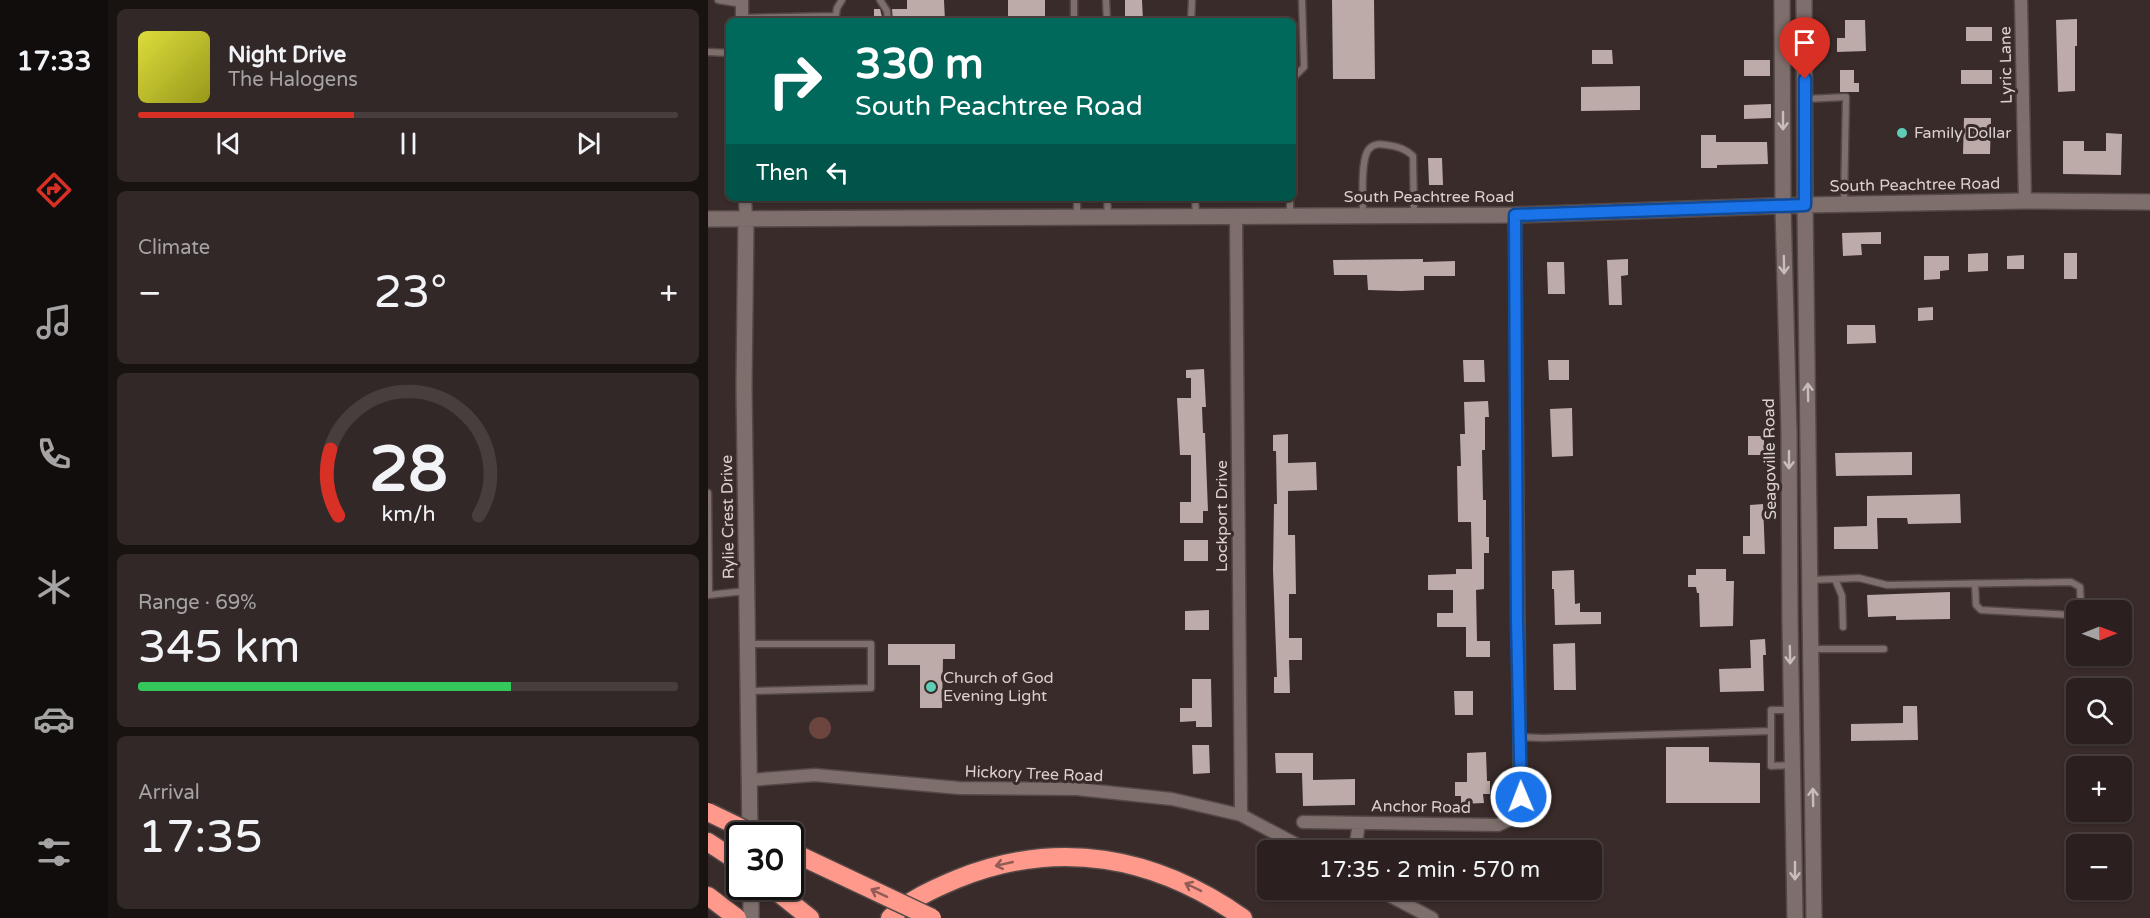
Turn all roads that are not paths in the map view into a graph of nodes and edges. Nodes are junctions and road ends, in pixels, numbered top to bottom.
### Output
1 (718, 0) edge
2 (842, 0) edge
3 (880, 0) edge
4 (1074, 0) edge
5 (1106, 0) edge
6 (1192, 0) edge
7 (1302, 0) edge
8 (1782, 0) edge
9 (1804, 0) edge
10 (2021, 0) edge
11 (741, 2) edge
12 (742, 18) edge
13 (835, 18) edge
14 (888, 18) edge
15 (1074, 18) edge
16 (1107, 18) edge
17 (1191, 18) edge
18 (708, 52) edge
19 (726, 53) edge
20 (1296, 75) edge
21 (1805, 99) junction
22 (746, 201) edge
23 (1077, 201) edge
24 (1107, 201) edge
25 (1195, 201) edge
26 (1290, 201) edge
27 (2025, 201) junction
28 (2150, 202) edge
29 (1844, 204) junction
30 (1805, 205) junction
31 (1783, 207) junction
32 (1363, 215) junction
33 (1414, 215) junction
34 (1515, 215) junction
35 (1077, 216) junction
36 (1108, 216) junction
37 (1196, 216) junction
38 (1236, 216) junction
39 (1290, 216) junction
40 (746, 218) junction
41 (708, 219) edge
42 (1809, 432) junction
43 (1789, 433) junction
44 (708, 494) edge
45 (1789, 545) junction
46 (1809, 545) junction
47 (708, 567) edge
48 (1835, 579) junction
49 (1809, 580) junction
50 (1975, 584) junction
51 (747, 591) junction
52 (709, 595) edge
53 (2081, 600) edge
54 (2066, 615) edge
55 (1843, 627) dead end
56 (748, 644) junction
57 (1810, 649) junction
58 (1884, 649) dead end
59 (749, 691) junction
60 (1792, 710) junction
61 (1771, 731) junction
62 (1520, 737) junction
63 (1793, 765) junction
64 (750, 780) junction
65 (708, 812) edge
66 (1241, 815) junction
67 (729, 822) edge
68 (750, 822) edge
69 (1303, 822) dead end
70 (1359, 823) junction
71 (1795, 831) junction
72 (1814, 831) junction
73 (1288, 840) edge
74 (1356, 840) edge
75 (708, 842) edge
76 (726, 854) edge
77 (804, 858) edge
78 (714, 900) edge
79 (751, 900) edge
80 (788, 900) edge
81 (1398, 900) edge
82 (737, 918) edge
83 (751, 918) edge
84 (810, 918) edge
85 (890, 918) edge
86 (932, 918) edge
87 (1243, 918) edge
88 (1432, 918) edge
89 (1795, 918) edge
90 (1814, 918) edge

1 - 11 lane
2 - 13 lane
3 - 14 lane
4 - 15 lane
5 - 16 lane
6 - 17 lane
7 - 20 lane
8 -> 31 main road, Seagoville Road
9 - 21 main road
10 - 27 street, Lyric Lane
11 - 12 street
18 - 19 lane
21 - 29 lane
21 - 30 main road
22 - 40 street, Rylie Crest Drive
23 - 35 lane
24 - 36 lane
25 - 37 lane
26 - 39 lane
27 - 28 main road, South Peachtree Road
27 - 29 main road, South Peachtree Road
29 - 30 main road, South Peachtree Road
30 - 31 main road, South Peachtree Road
42 -> 30 main road
31 - 34 main road, South Peachtree Road
31 -> 43 main road, Seagoville Road
32 - 33 main road, South Peachtree Road
32 - 33 lane
32 - 39 main road, South Peachtree Road
33 - 34 main road, South Peachtree Road
34 - 62 street
35 - 36 main road, South Peachtree Road
35 - 40 main road, South Peachtree Road
36 - 37 main road, South Peachtree Road
37 - 38 main road, South Peachtree Road
38 - 39 main road, South Peachtree Road
38 - 66 street, Lockport Drive
40 - 41 main road, South Peachtree Road
40 - 51 main road, Rylie Crest Drive
42 - 43 main road
42 - 46 main road
43 -> 45 main road, Seagoville Road
44 - 47 lane
45 - 46 main road
45 -> 60 main road, Seagoville Road
46 - 49 main road
47 - 52 lane
48 - 49 lane
48 - 50 lane
48 - 55 lane
49 - 57 main road
50 - 53 lane
50 - 54 lane
51 - 52 lane
51 - 56 main road, Rylie Crest Drive
56 - 59 main road, Rylie Crest Drive
56 - 59 lane
57 - 58 lane
72 -> 57 main road
59 - 64 main road, Rylie Crest Drive
60 - 61 lane
60 - 63 main road, Seagoville Road
61 - 62 lane
61 - 63 lane
62 - 70 street, Anchor Road
63 - 71 main road, Seagoville Road
64 - 66 street, Hickory Tree Road
64 - 68 main road, Rylie Crest Drive
65 - 67 highway, bridge
66 - 73 street, Hickory Tree Road
69 - 70 street, Anchor Road
70 - 74 street
71 - 72 main road
71 -> 89 main road, Seagoville Road
72 - 90 main road
75 - 76 highway
86 -> 77 highway, bridge
78 - 82 highway
79 - 83 main road
80 - 84 highway
81 - 88 street
87 -> 85 highway

